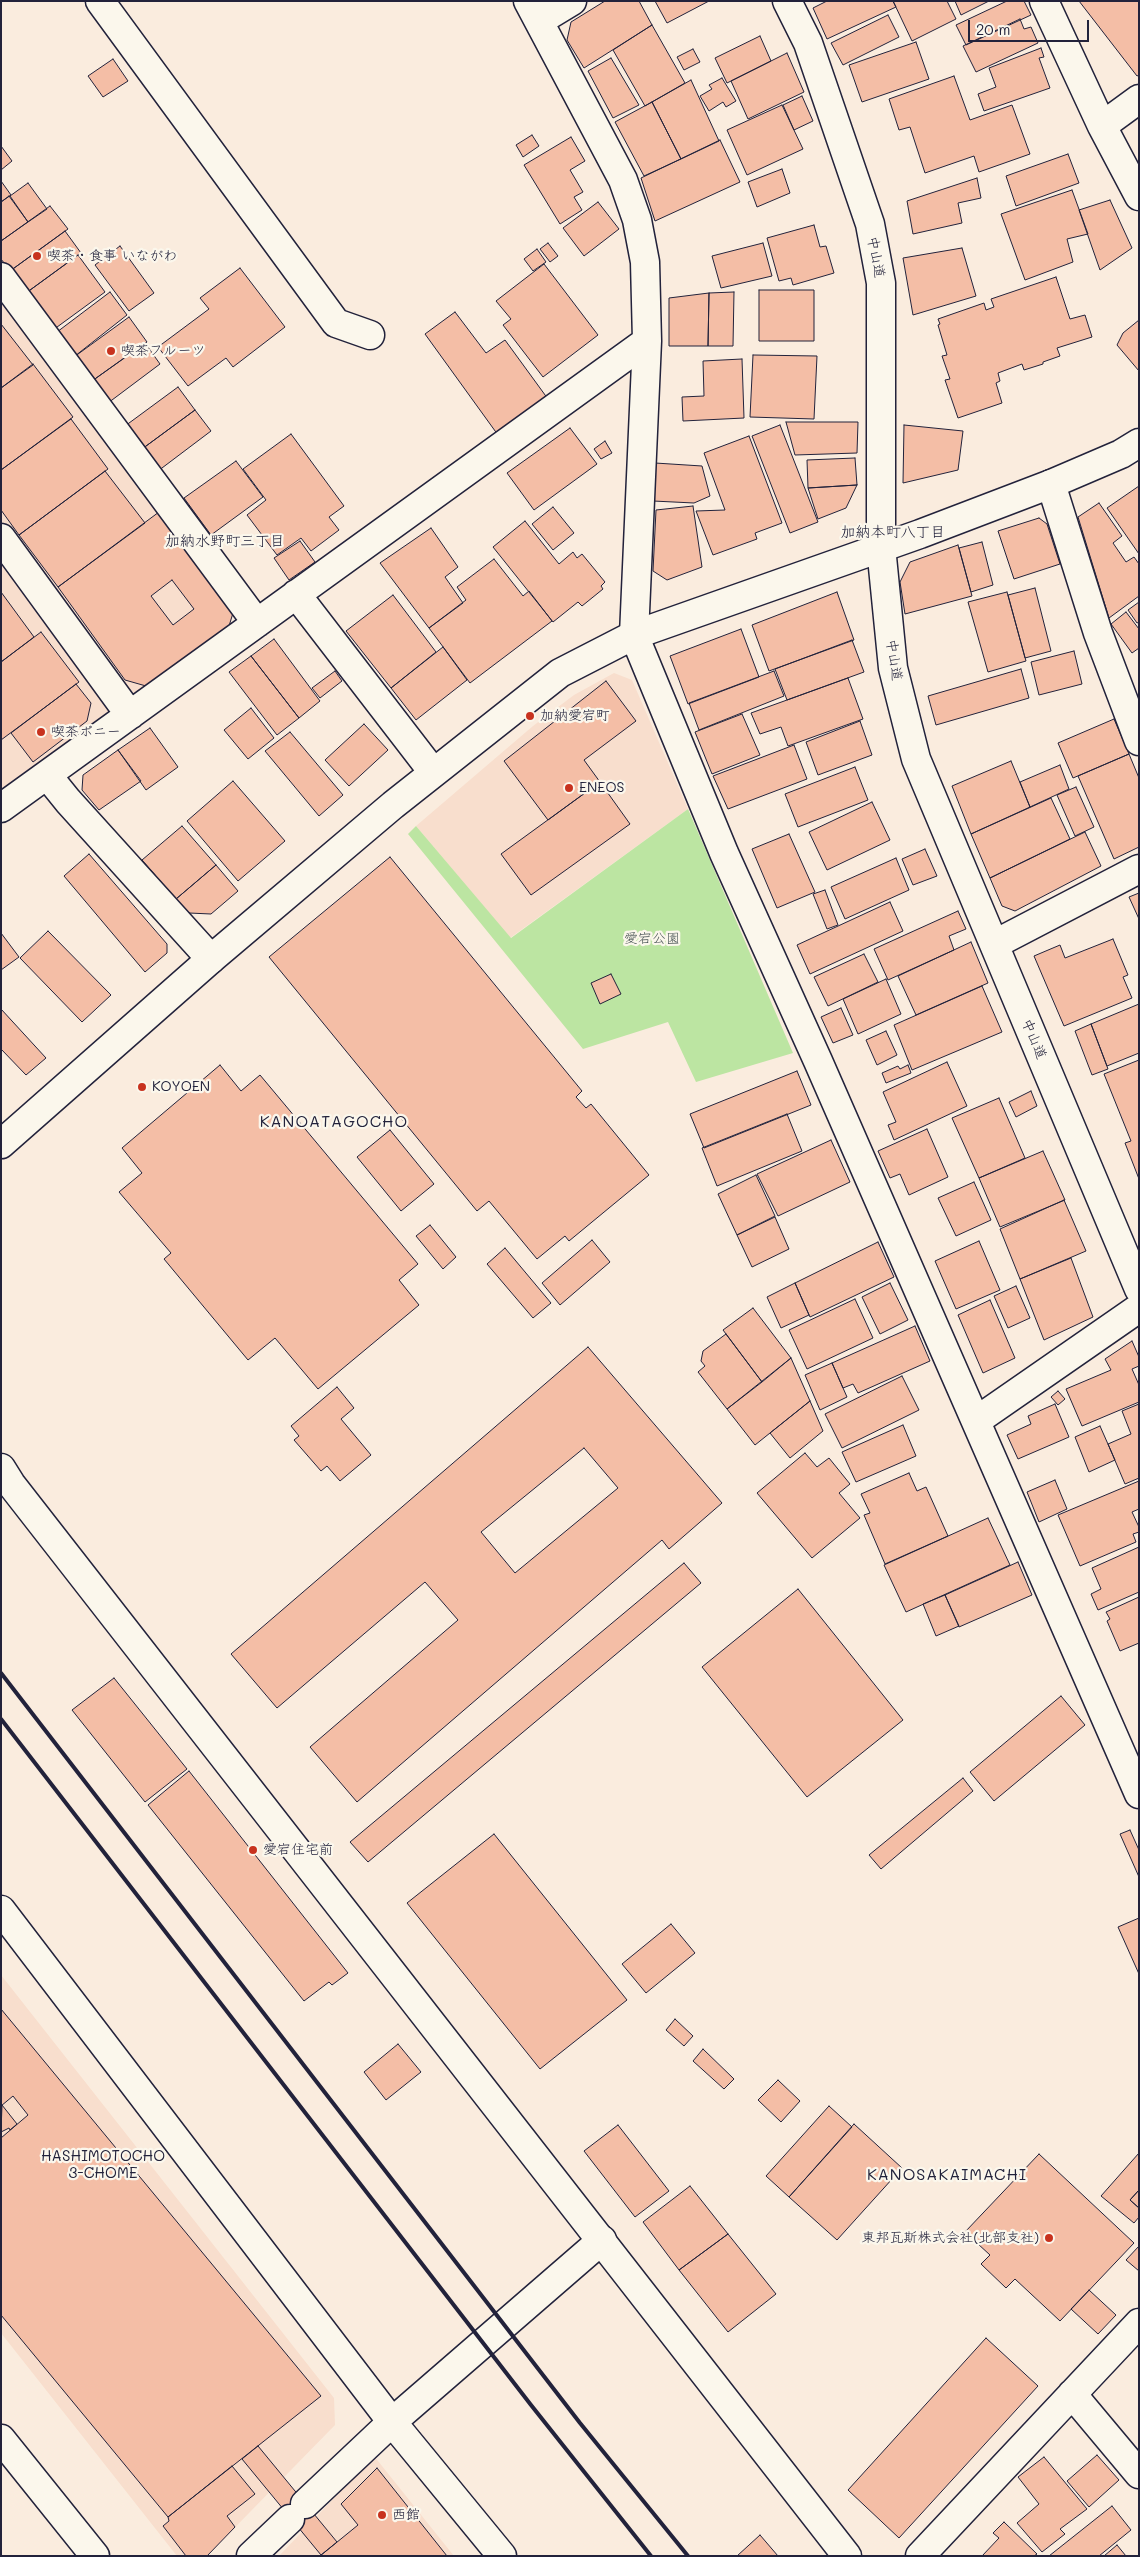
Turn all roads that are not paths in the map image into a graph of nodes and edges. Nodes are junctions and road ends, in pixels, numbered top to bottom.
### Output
1 (100, 1) edge
2 (572, 1) edge
3 (787, 1) edge
4 (1044, 1) edge
5 (533, 11) edge
6 (1139, 99) edge
7 (1102, 126) junction
8 (1139, 196) edge
9 (1, 277) edge
10 (370, 335) dead end
11 (647, 341) junction
12 (1139, 443) edge
13 (1051, 484) junction
14 (1, 538) edge
15 (881, 547) junction
16 (296, 594) junction
17 (257, 623) junction
18 (634, 635) junction
19 (130, 715) junction
20 (1139, 741) edge
21 (432, 772) junction
22 (47, 775) junction
23 (1, 808) edge
24 (1139, 869) edge
25 (995, 944) junction
26 (212, 959) junction
27 (1, 1144) edge
28 (1139, 1289) edge
29 (1139, 1308) edge
30 (976, 1421) junction
31 (1, 1468) edge
32 (1139, 1794) edge
33 (1, 1910) edge
34 (602, 2240) junction
35 (1139, 2323) edge
36 (1072, 2394) junction
37 (392, 2422) junction
38 (1, 2439) edge
39 (1139, 2474) edge
40 (95, 2556) edge
41 (251, 2556) edge
42 (502, 2556) edge
43 (847, 2556) edge
44 (920, 2556) edge

1 - 10 street
2 - 5 street
3 - 15 street, 中山道
4 - 7 street
5 - 11 street
6 - 7 street
7 - 8 street
9 - 17 street
11 - 16 street
11 - 18 street
12 - 13 street
13 - 15 street
13 - 20 street
14 - 19 street
15 - 18 street
15 - 25 street, 中山道
16 - 17 street
16 - 21 street
17 - 19 street
18 - 21 street
18 - 30 street
19 - 22 street
21 - 26 street
22 - 23 street
22 - 26 street
24 - 25 street
25 - 28 street, 中山道
26 - 27 street
29 - 30 street
30 - 32 street
31 - 34 street
33 - 37 street
34 - 37 street
34 - 43 street
35 - 36 street
36 - 39 street
36 - 44 street
37 - 41 street
37 - 42 street
38 - 40 street

